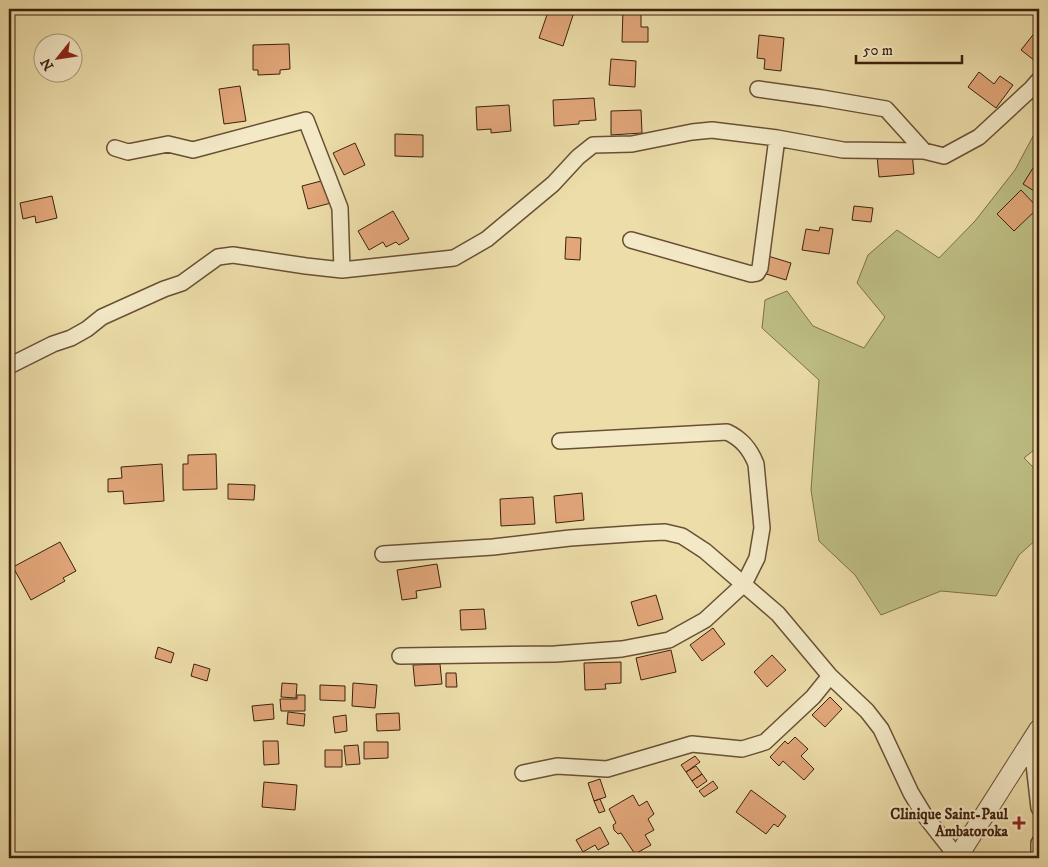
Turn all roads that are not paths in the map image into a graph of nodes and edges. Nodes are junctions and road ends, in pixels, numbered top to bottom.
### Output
1 (1037, 87) edge
2 (758, 90) dead end
3 (777, 138) junction
4 (114, 148) dead end
5 (924, 151) junction
6 (631, 240) dead end
7 (342, 270) junction
8 (9, 366) edge
9 (560, 441) dead end
10 (383, 554) dead end
11 (744, 584) junction
12 (400, 656) dead end
13 (830, 676) junction
14 (1039, 729) edge
15 (1024, 754) junction
16 (523, 773) dead end
17 (1039, 808) edge
18 (1039, 843) edge
19 (957, 858) edge
20 (1039, 858) edge

1 - 5 street
2 - 5 street
3 - 5 street
3 - 6 street
3 - 7 street
4 - 7 street
7 - 8 street
9 - 11 street
10 - 11 street
11 - 12 street
11 - 13 street
13 - 16 street
13 - 19 street
14 - 15 street
15 - 17 street
15 - 19 street
18 - 20 street

